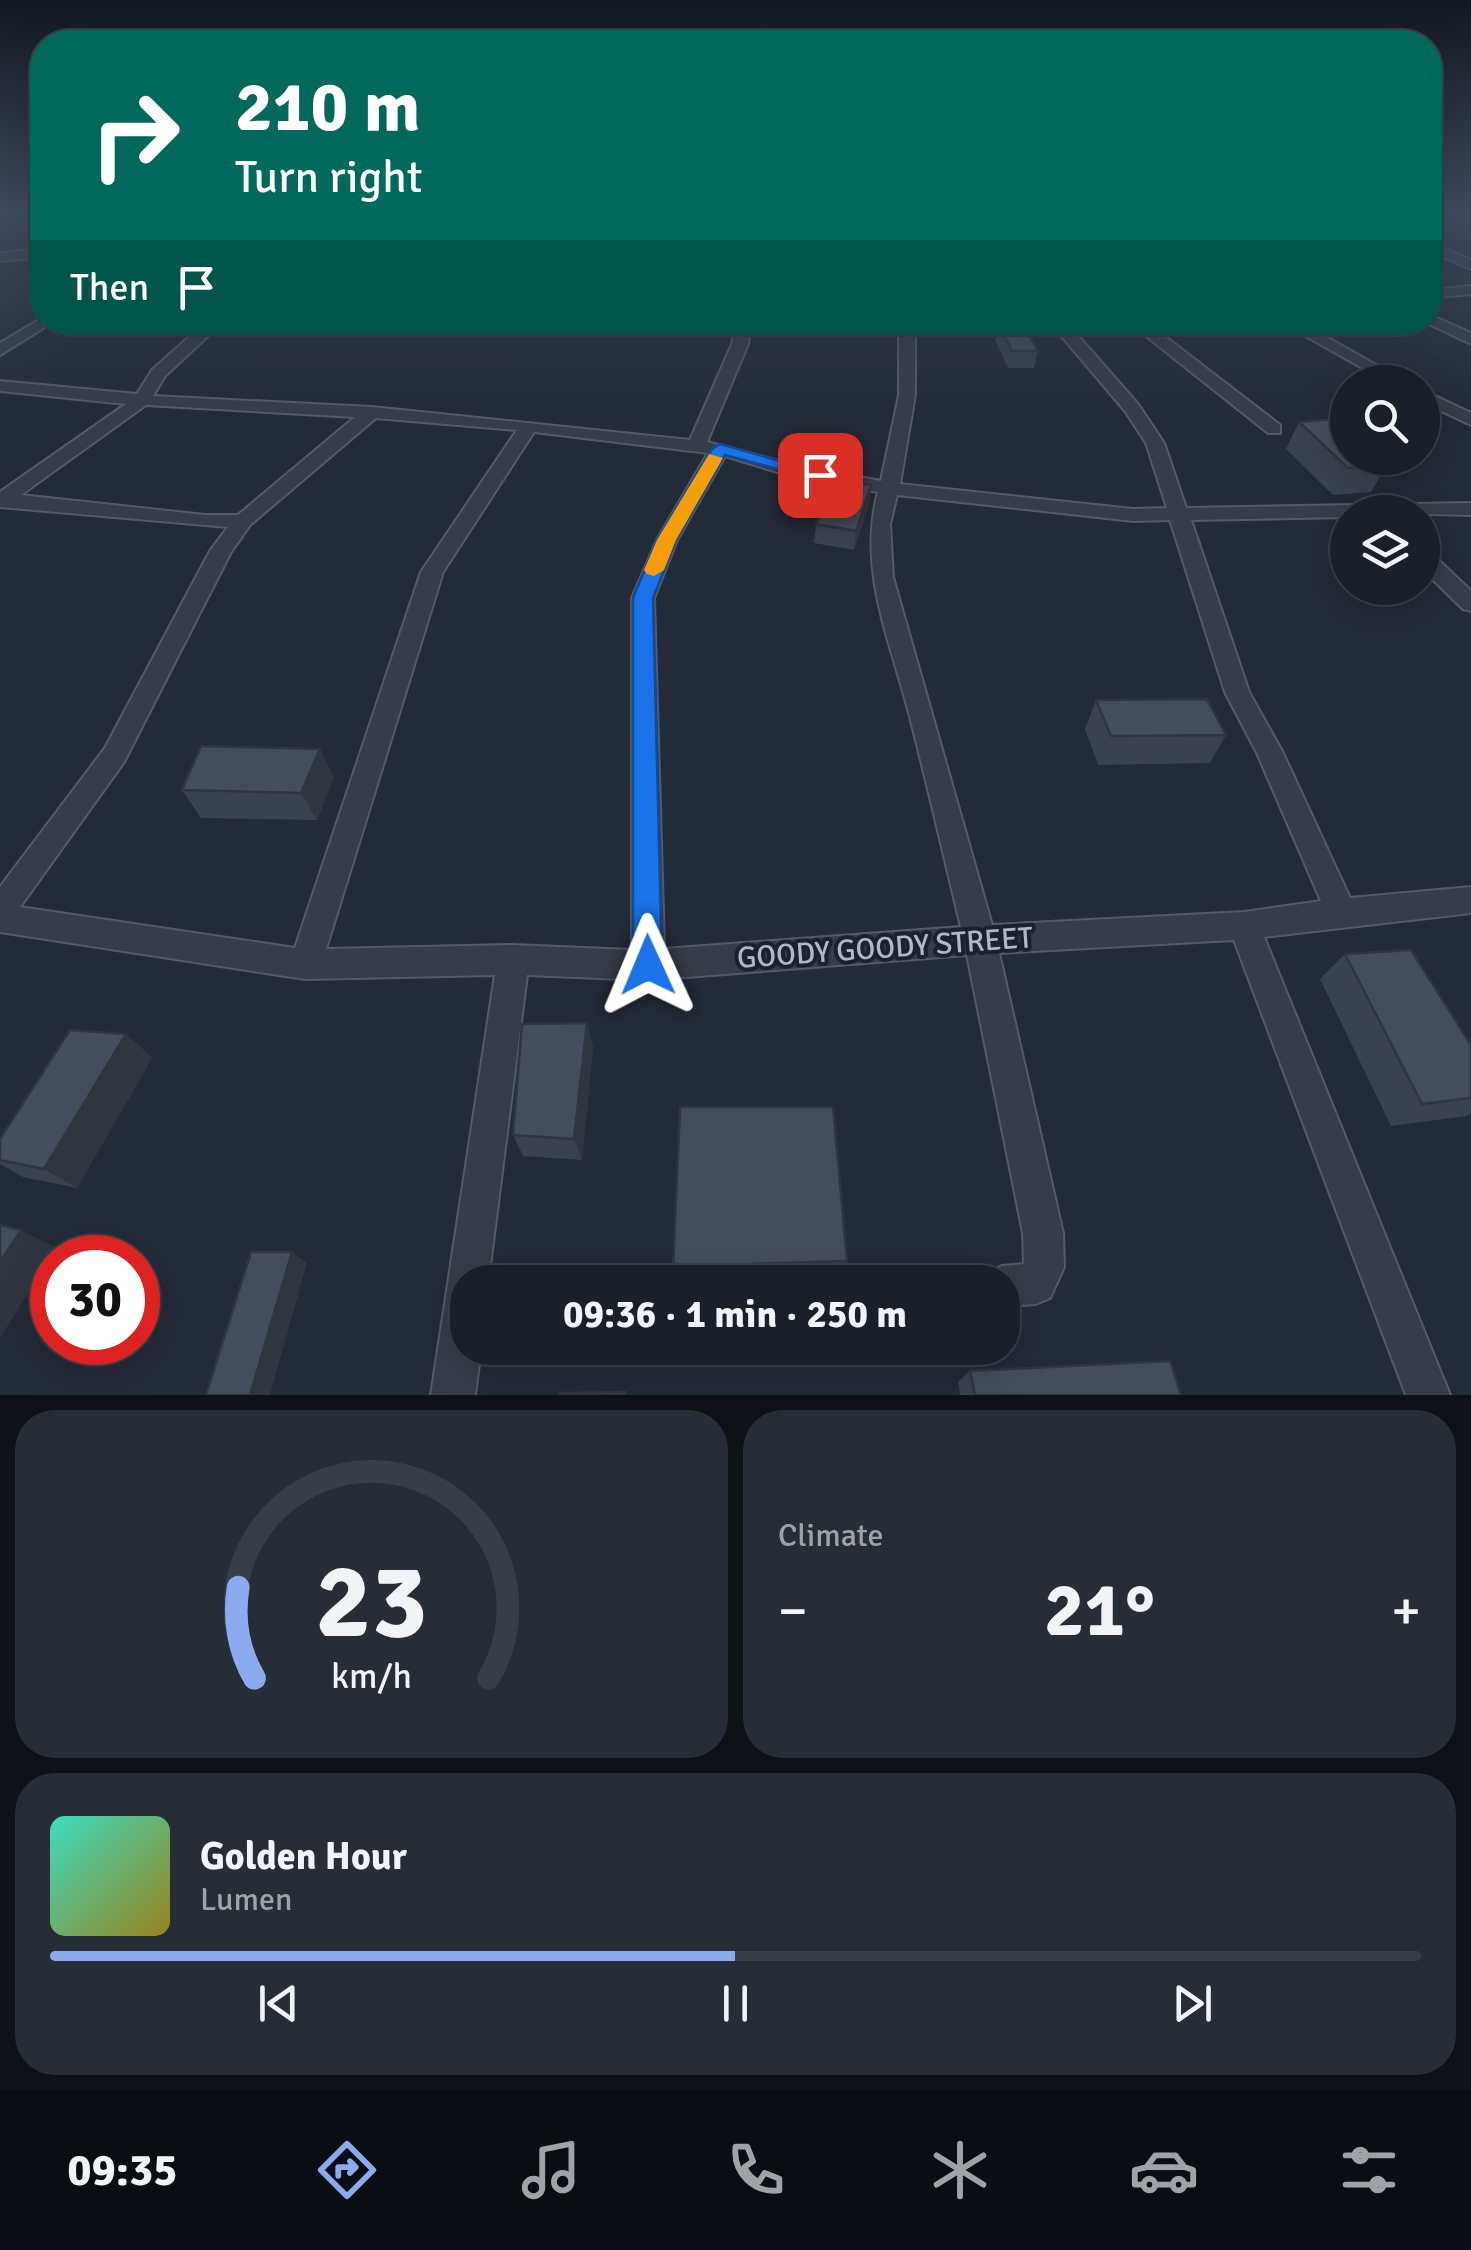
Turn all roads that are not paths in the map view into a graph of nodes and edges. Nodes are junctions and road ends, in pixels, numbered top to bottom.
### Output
1 (1471, 290) edge
2 (1442, 293) edge
3 (1442, 325) edge
4 (30, 330) edge
5 (201, 335) edge
6 (742, 335) edge
7 (907, 335) edge
8 (1080, 335) edge
9 (1154, 335) edge
10 (1312, 335) edge
11 (1471, 339) edge
12 (0, 350) edge
13 (1367, 365) edge
14 (0, 386) edge
15 (142, 400) junction
16 (1440, 405) edge
17 (372, 412) junction
18 (1471, 420) edge
19 (529, 426) junction
20 (1274, 428) dead end
21 (708, 447) junction
22 (887, 488) junction
23 (2, 500) edge
24 (1471, 509) edge
25 (1440, 510) edge
26 (1178, 512) junction
27 (1330, 512) edge
28 (243, 521) junction
29 (1440, 574) edge
30 (1471, 604) edge
31 (1471, 900) edge
32 (1341, 912) junction
33 (0, 914) edge
34 (1244, 926) junction
35 (980, 940) junction
36 (513, 960) junction
37 (305, 964) junction
38 (648, 965) junction
39 (471, 1265) edge
40 (1020, 1285) edge
41 (457, 1365) edge
42 (453, 1395) edge
43 (1428, 1395) edge

1 - 2 street
3 - 11 street
4 - 12 street
5 - 15 street
6 - 21 street
7 - 22 street
8 - 26 street
9 - 20 street
10 - 13 street
14 - 15 street
15 - 17 street
15 - 23 street
16 - 18 street
17 - 19 street
17 - 28 street
19 - 21 street
19 - 37 street
21 - 22 street
21 - 38 street
22 - 26 street
22 - 35 street
23 - 28 street
24 - 25 street
26 - 27 street
26 - 32 street
28 - 33 street
29 - 30 street
31 - 32 street, GOODY GOODY STREET
32 - 34 street, GOODY GOODY STREET
33 - 37 street, GOODY GOODY STREET
34 - 35 street, GOODY GOODY STREET
34 - 43 street
35 - 38 street, GOODY GOODY STREET
35 - 40 street
36 - 37 street, GOODY GOODY STREET
36 - 38 street, GOODY GOODY STREET
36 - 39 street
41 - 42 street

